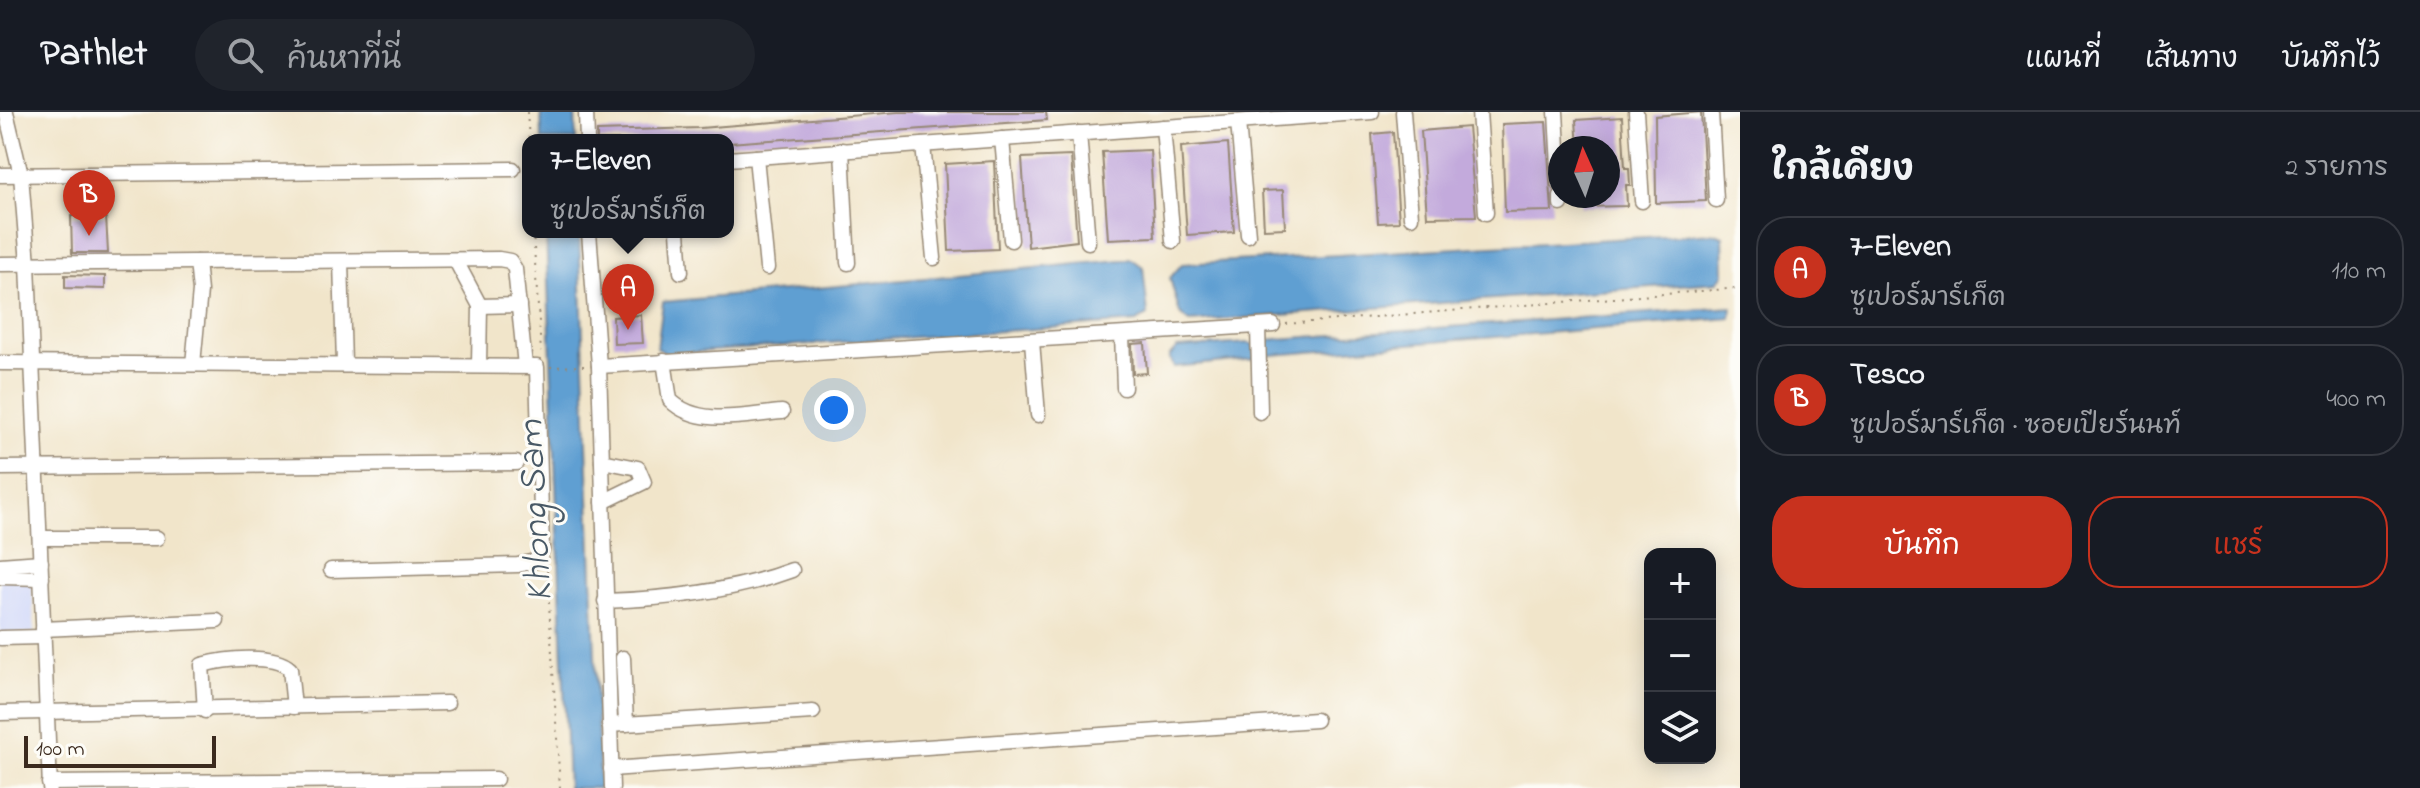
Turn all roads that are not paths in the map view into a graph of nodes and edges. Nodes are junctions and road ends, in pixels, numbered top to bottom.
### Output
1 (6, 112) edge
2 (586, 112) edge
3 (1372, 112) edge
4 (1403, 112) edge
5 (1479, 112) edge
6 (1556, 112) edge
7 (1636, 112) edge
8 (1711, 112) edge
9 (1238, 122) junction
10 (1163, 127) junction
11 (1079, 133) junction
12 (587, 134) edge
13 (1557, 136) edge
14 (1002, 139) junction
15 (923, 145) junction
16 (842, 150) junction
17 (756, 157) junction
18 (734, 159) edge
19 (513, 169) dead end
20 (0, 175) edge
21 (21, 175) junction
22 (1716, 200) dead end
23 (1642, 201) dead end
24 (1486, 213) dead end
25 (1411, 217) dead end
26 (1248, 235) dead end
27 (589, 238) edge
28 (678, 238) edge
29 (1011, 240) dead end
30 (1173, 241) dead end
31 (1088, 242) dead end
32 (934, 258) dead end
33 (341, 261) junction
34 (456, 261) junction
35 (197, 262) junction
36 (848, 263) dead end
37 (0, 264) edge
38 (28, 264) junction
39 (767, 268) dead end
40 (681, 272) dead end
41 (519, 305) junction
42 (480, 306) junction
43 (1122, 335) junction
44 (1032, 341) junction
45 (664, 361) junction
46 (33, 362) junction
47 (0, 363) edge
48 (193, 364) junction
49 (344, 364) junction
50 (479, 365) junction
51 (532, 366) junction
52 (593, 366) junction
53 (1124, 388) dead end
54 (782, 412) dead end
55 (1260, 412) dead end
56 (1038, 415) dead end
57 (602, 461) junction
58 (516, 463) dead end
59 (36, 467) junction
60 (0, 468) edge
61 (603, 502) junction
62 (40, 538) junction
63 (157, 538) dead end
64 (41, 562) junction
65 (0, 565) edge
66 (331, 570) dead end
67 (792, 570) dead end
68 (0, 577) edge
69 (42, 578) junction
70 (605, 601) junction
71 (217, 621) dead end
72 (43, 633) junction
73 (0, 638) edge
74 (623, 658) dead end
75 (294, 703) junction
76 (447, 703) dead end
77 (203, 707) junction
78 (813, 712) dead end
79 (0, 713) edge
80 (48, 714) junction
81 (1316, 720) dead end
82 (626, 724) junction
83 (609, 725) junction
84 (611, 769) junction
85 (496, 779) dead end
86 (340, 784) edge
87 (50, 785) edge
88 (273, 785) edge
89 (612, 788) edge

1 - 21 street
2 - 12 street
3 - 9 street
4 - 25 street
5 - 24 street
6 - 13 street
7 - 23 street
8 - 22 street
9 - 10 street
9 - 26 street
10 - 11 street
10 - 30 street
11 - 14 street
11 - 31 street
14 - 15 street
14 - 29 street
15 - 16 street
15 - 32 street
16 - 17 street
16 - 36 street
17 - 18 street
17 - 39 street
19 - 21 street
20 - 21 street
21 - 38 street
27 - 52 street
28 - 40 street
33 - 34 street
33 - 35 street
33 - 49 street
34 - 41 street
34 - 42 street
35 - 38 street
35 - 48 street
37 - 38 street
38 - 46 street
41 - 42 street
41 - 51 street
42 - 50 street
43 - 44 street
43 - 53 street
43 - 55 street
44 - 45 street
44 - 56 street
45 - 52 street
45 - 54 street
46 - 47 street
46 - 48 street
46 - 59 street
48 - 49 street
49 - 50 street
50 - 51 street
51 - 66 street
52 - 57 street
57 - 61 street
57 - 61 street
58 - 59 street
59 - 60 street
59 - 62 street
61 - 70 street
62 - 63 street
62 - 64 street
64 - 65 street
64 - 69 street
67 - 70 street
68 - 69 street
69 - 72 street
70 - 83 street
71 - 72 street
72 - 73 street
72 - 80 street
74 - 82 street
75 - 76 street
75 - 77 street
75 - 77 street
77 - 80 street
78 - 82 street
79 - 80 street
80 - 87 street
81 - 84 street
82 - 83 street
83 - 84 street
84 - 89 street
85 - 86 street
86 - 88 street
87 - 88 street

